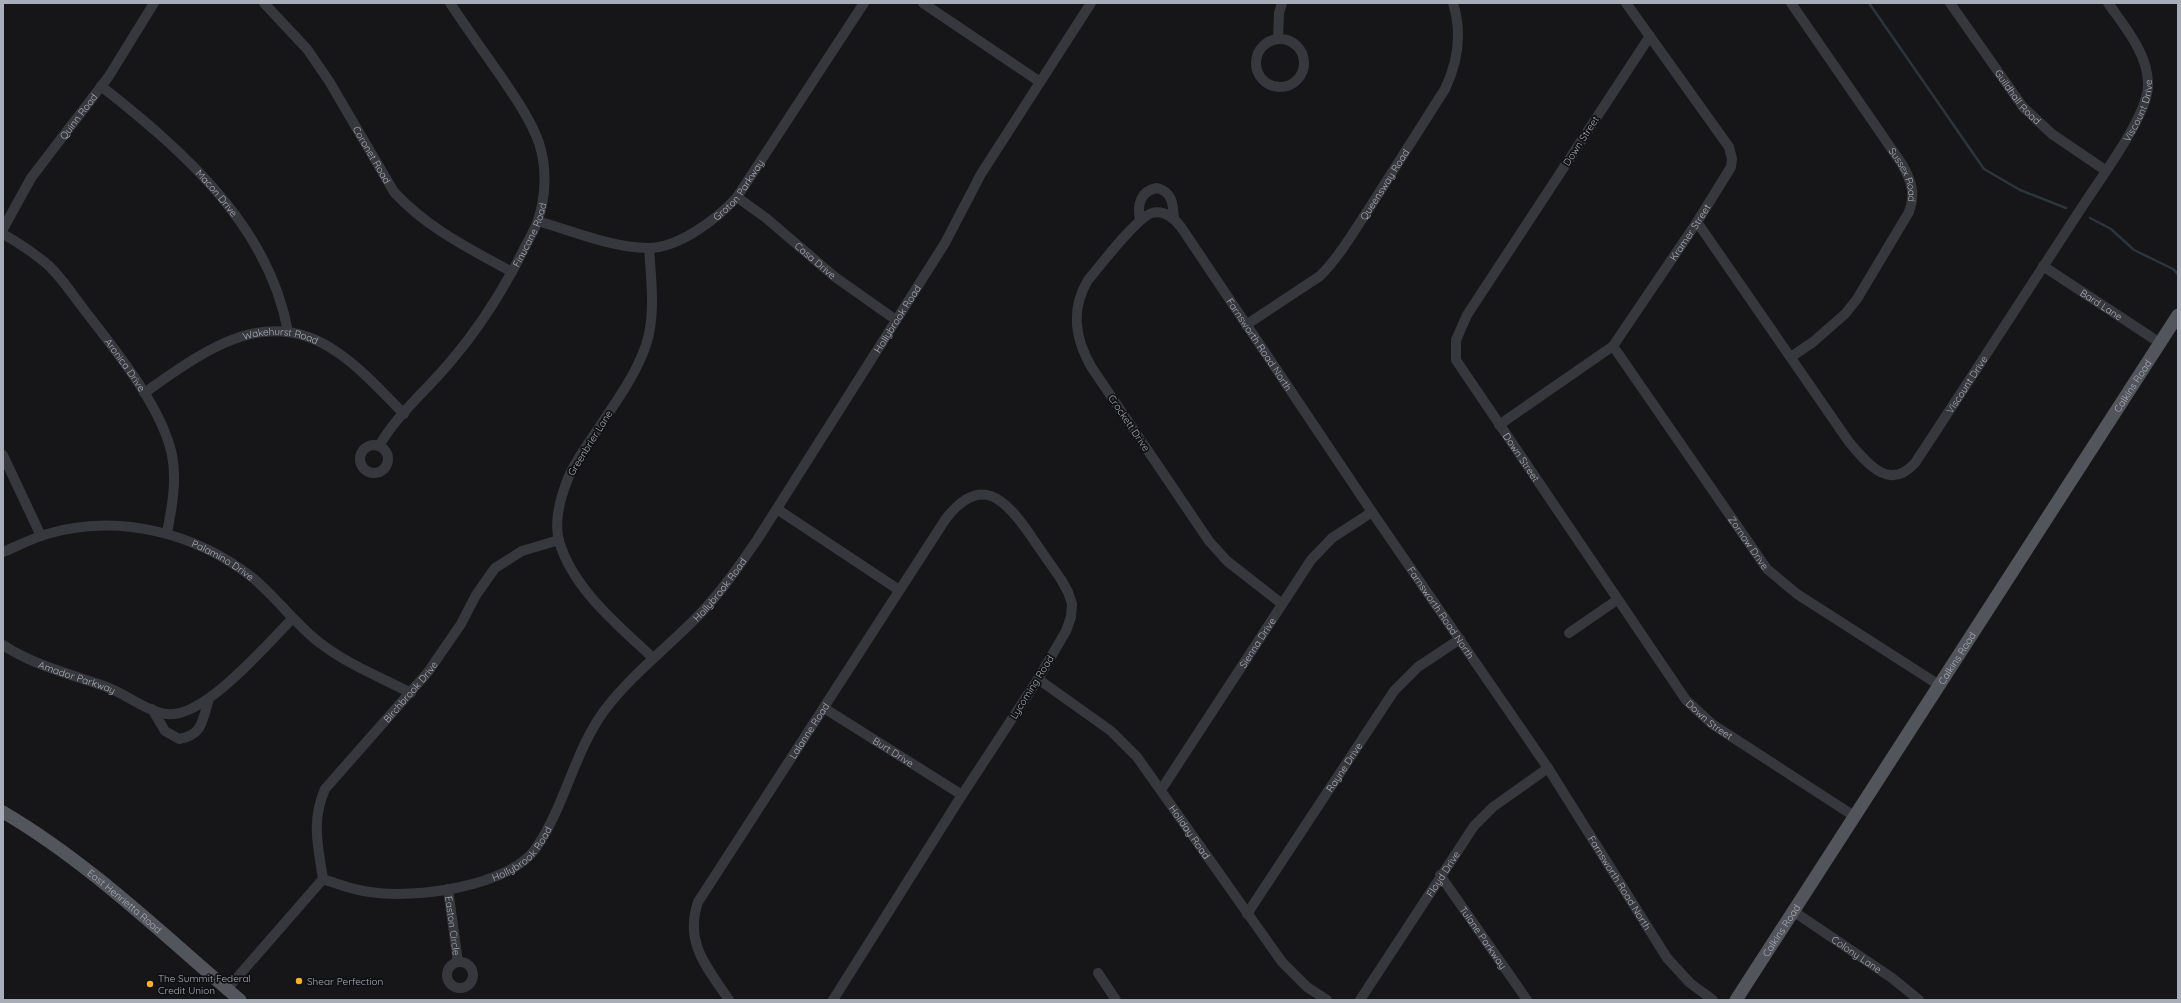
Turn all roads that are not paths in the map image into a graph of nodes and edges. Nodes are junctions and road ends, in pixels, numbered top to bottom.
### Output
1 (154, 3) edge
2 (264, 3) edge
3 (450, 3) edge
4 (864, 3) edge
5 (923, 3) edge
6 (1091, 3) edge
7 (1282, 3) edge
8 (1453, 3) edge
9 (1626, 3) edge
10 (1791, 3) edge
11 (1950, 3) edge
12 (2108, 3) edge
13 (1650, 36) junction
14 (1278, 39) junction
15 (1040, 82) junction
16 (101, 86) junction
17 (2106, 170) junction
18 (737, 197) junction
19 (1174, 219) junction
20 (1140, 220) junction
21 (538, 221) junction
22 (1697, 222) junction
23 (3, 229) edge
24 (3, 234) edge
25 (649, 248) junction
26 (2043, 266) junction
27 (512, 272) junction
28 (2178, 316) edge
29 (896, 320) junction
30 (1246, 325) junction
31 (288, 332) junction
32 (2160, 343) junction
33 (1613, 346) junction
34 (1791, 357) junction
35 (144, 393) junction
36 (404, 414) junction
37 (1499, 425) junction
38 (379, 446) dead end
39 (3, 455) edge
40 (777, 509) junction
41 (1372, 512) junction
42 (167, 533) junction
43 (41, 536) junction
44 (559, 540) junction
45 (3, 552) edge
46 (899, 590) junction
47 (1617, 600) junction
48 (1282, 604) junction
49 (292, 619) junction
50 (1569, 633) dead end
51 (1460, 639) junction
52 (3, 645) edge
53 (653, 658) junction
54 (1038, 679) junction
55 (1939, 685) junction
56 (411, 692) junction
57 (209, 700) junction
58 (824, 708) junction
59 (152, 709) junction
60 (1548, 768) junction
61 (1161, 790) junction
62 (962, 795) junction
63 (3, 812) edge
64 (1854, 816) junction
65 (1440, 875) junction
66 (323, 879) junction
67 (448, 889) junction
68 (1793, 911) junction
69 (1247, 914) junction
70 (458, 962) dead end
71 (1098, 973) dead end
72 (227, 989) junction
73 (240, 1000) edge
74 (729, 1000) edge
75 (833, 1000) edge
76 (1116, 1000) edge
77 (1327, 1000) edge
78 (1360, 1000) edge
79 (1527, 1000) edge
80 (1713, 1000) edge
81 (1736, 1000) edge
82 (1919, 1000) edge

1 - 16 street, Quinn Road
2 - 27 street, Coronet Road
3 - 21 street, Finucane Road
4 - 18 street, Groton Parkway
5 - 15 street
6 - 15 street, Hollybrook Road
7 - 14 street
8 - 30 street, Queensway Road
9 - 13 street, Kramer Street
10 - 34 street, Sussex Road
11 - 17 street, Guildhall Road
12 - 17 street, Viscount Drive
13 - 22 street, Kramer Street
13 - 37 street, Down Street
14 - 14 street
15 - 29 street, Hollybrook Road
16 - 23 street, Quinn Road
16 - 31 street, Macon Drive
17 - 26 street, Viscount Drive
18 - 25 street, Groton Parkway
18 - 29 street, Casa Drive
19 - 20 street, Crockett Drive
19 - 20 street
19 - 30 street, Farnsworth Road North
20 - 48 street, Crockett Drive
21 - 25 street, Groton Parkway
21 - 27 street, Finucane Road
22 - 33 street, Kramer Street
22 - 34 street, Viscount Drive
24 - 35 street, Aronica Drive
25 - 44 street, Greenbrier Lane
26 - 32 street, Bard Lane
26 - 34 street, Viscount Drive
27 - 36 street, Finucane Road
28 - 32 main road, Calkins Road
29 - 40 street, Hollybrook Road
30 - 41 street, Farnsworth Road North
31 - 35 street, Wakehurst Road
31 - 36 street, Wakehurst Road
32 - 55 main road, Calkins Road
33 - 37 street, Kramer Street
33 - 55 street, Zornow Drive
35 - 42 street, Aronica Drive
36 - 38 street, Finucane Road
37 - 47 street, Down Street
39 - 43 street
40 - 46 street
40 - 53 street, Hollybrook Road
41 - 48 street, Sienna Drive
41 - 51 street, Farnsworth Road North
42 - 43 street, Palamino Drive
42 - 49 street, Palamino Drive
43 - 45 street, Palamino Drive
44 - 53 street, Greenbrier Lane
44 - 56 street, Birchbrook Drive
46 - 54 street, Lycoming Road
46 - 58 street, Lalanne Road
47 - 50 street
47 - 64 street, Down Street
48 - 61 street, Sienna Drive
49 - 56 street, Palamino Drive
49 - 57 street, Amador Parkway
51 - 60 street, Farnsworth Road North
51 - 69 street, Rayne Drive
52 - 59 street, Amador Parkway
53 - 67 street, Hollybrook Road
54 - 61 street, Holiday Road
54 - 62 street, Lycoming Road
55 - 64 main road, Calkins Road
56 - 66 street, Birchbrook Drive
57 - 59 street, Amador Parkway
57 - 59 street, Amador Parkway
58 - 62 street, Burt Drive
58 - 74 street, Lalanne Road
60 - 65 street, Floyd Drive
60 - 80 street, Farnsworth Road North
61 - 69 street, Holiday Road
62 - 75 street, Lycoming Road
63 - 72 main road, East Henrietta Road
64 - 68 main road, Calkins Road
65 - 78 street, Floyd Drive
65 - 79 street, Tulane Parkway
66 - 67 street, Hollybrook Road
66 - 72 street
67 - 70 street, Easton Circle
68 - 81 main road, Calkins Road
68 - 82 street, Colony Lane
69 - 77 street, Holiday Road
71 - 76 street
72 - 73 main road, East Henrietta Road

